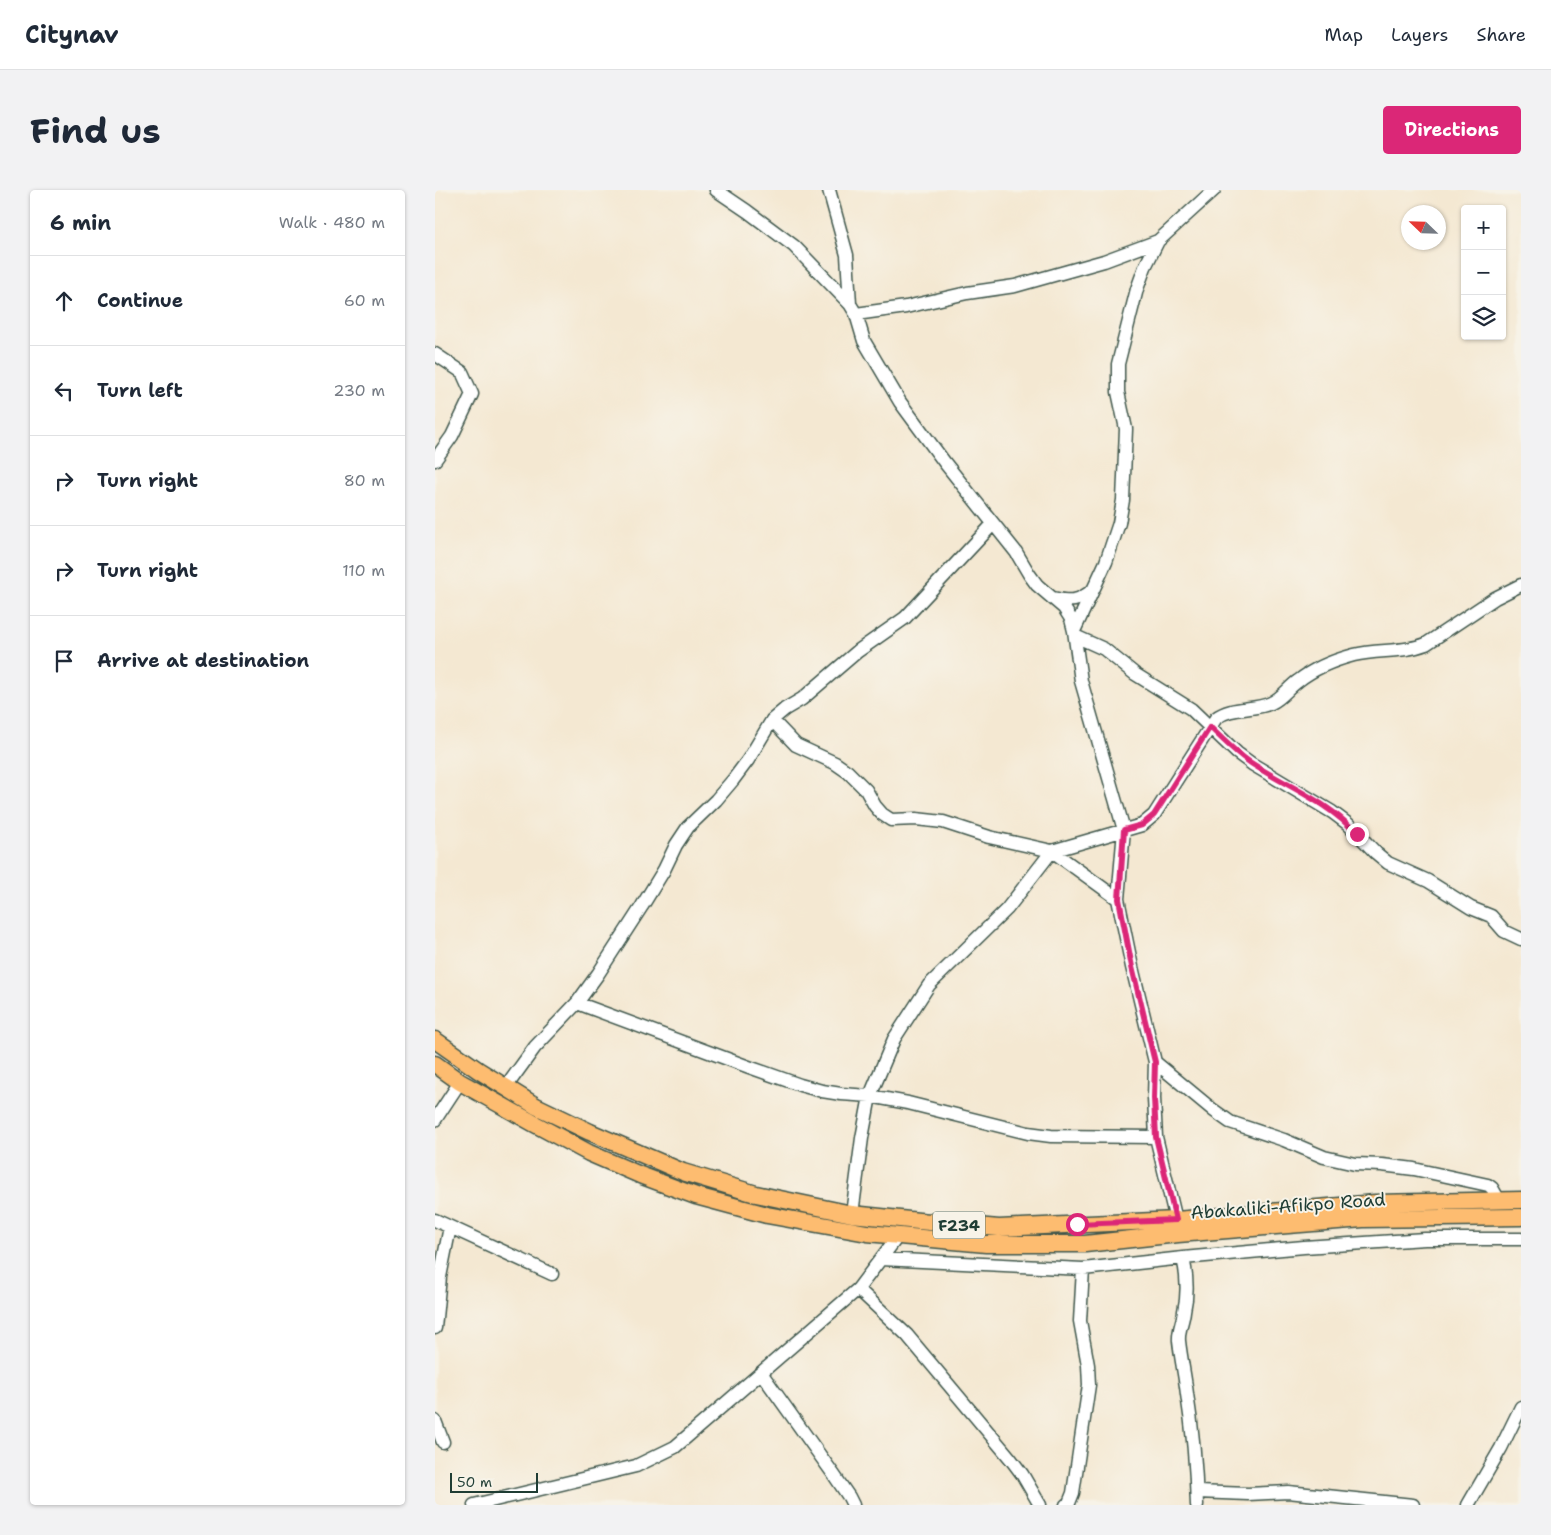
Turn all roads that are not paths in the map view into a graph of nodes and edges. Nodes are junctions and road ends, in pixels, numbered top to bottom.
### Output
1 (716, 190) edge
2 (829, 190) edge
3 (1214, 190) edge
4 (731, 194) edge
5 (1158, 241) junction
6 (853, 309) junction
7 (435, 354) edge
8 (435, 460) edge
9 (993, 524) junction
10 (1521, 585) edge
11 (1094, 589) junction
12 (1053, 598) junction
13 (1075, 634) junction
14 (773, 720) junction
15 (1210, 727) junction
16 (1124, 830) junction
17 (1052, 851) junction
18 (1119, 899) junction
19 (1521, 939) edge
20 (577, 1003) junction
21 (435, 1040) edge
22 (1155, 1062) junction
23 (435, 1064) edge
24 (460, 1082) junction
25 (506, 1088) junction
26 (870, 1096) junction
27 (435, 1120) edge
28 (1156, 1137) junction
29 (1499, 1200) junction
30 (1521, 1200) edge
31 (852, 1214) junction
32 (1521, 1217) edge
33 (435, 1220) edge
34 (1176, 1220) junction
35 (450, 1227) junction
36 (898, 1236) junction
37 (1521, 1239) edge
38 (1183, 1258) junction
39 (881, 1259) junction
40 (1083, 1269) junction
41 (552, 1274) dead end
42 (858, 1289) junction
43 (435, 1328) edge
44 (761, 1374) junction
45 (1521, 1407) edge
46 (435, 1421) edge
47 (443, 1442) dead end
48 (1197, 1498) edge
49 (474, 1505) edge
50 (853, 1505) edge
51 (1040, 1505) edge
52 (1066, 1505) edge
53 (1413, 1505) edge
54 (1468, 1505) edge

1 - 4 street
2 - 6 street
3 - 5 street
4 - 6 street
5 - 6 street
5 - 11 street
6 - 9 street
7 - 8 street
9 - 12 street
9 - 14 street
10 - 15 street
11 - 12 street
11 - 13 street
12 - 13 street
13 - 15 street
13 - 16 street
14 - 17 street
14 - 20 street
15 - 16 street
15 - 19 street
16 - 17 street
16 - 18 street
17 - 18 street
17 - 26 street
18 - 22 street
20 - 25 street
20 - 26 street
21 - 25 main road, F234
22 - 28 street
22 - 29 street
23 - 24 main road, Abakaliki-Afikpo Road / F234
24 - 27 street
24 - 36 main road, Abakaliki-Afikpo Road / F234
25 - 31 main road, F234
26 - 28 street
26 - 31 street
28 - 34 street
29 - 30 main road, F234
29 - 34 main road, F234
31 - 34 main road, F234
32 - 36 main road, Abakaliki-Afikpo Road / F234
33 - 35 street
35 - 41 street
35 - 43 street
36 - 39 street
37 - 38 street
38 - 40 street
38 - 48 street
39 - 40 street
39 - 42 street
40 - 52 street
42 - 44 street
42 - 51 street
44 - 49 street
44 - 50 street
45 - 54 street
46 - 47 street
48 - 53 street

